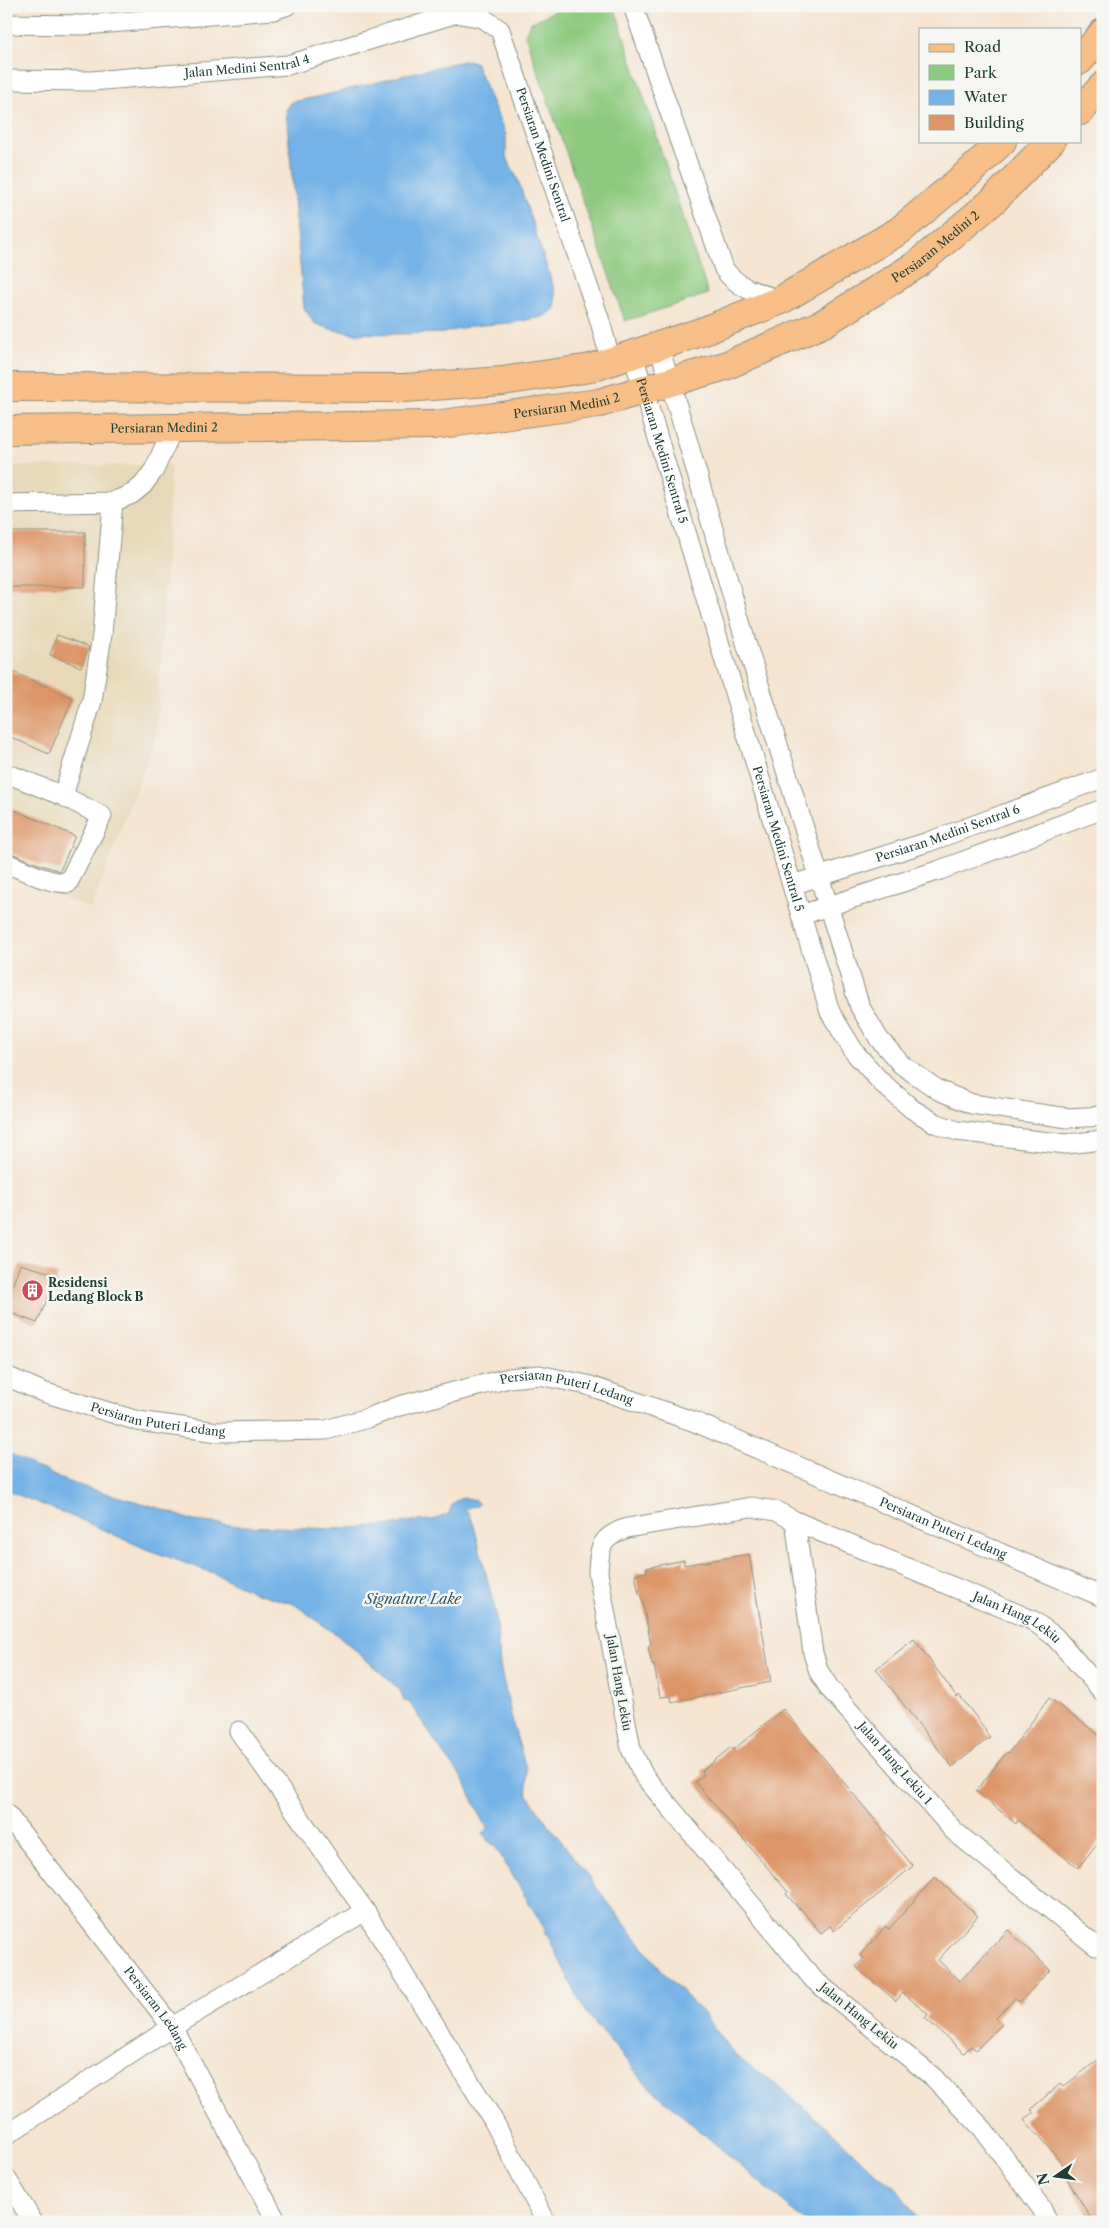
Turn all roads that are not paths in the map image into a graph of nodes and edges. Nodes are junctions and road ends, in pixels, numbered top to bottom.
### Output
1 (286, 6) edge
2 (480, 6) edge
3 (633, 6) edge
4 (461, 14) junction
5 (6, 24) edge
6 (1103, 33) edge
7 (1082, 58) edge
8 (6, 80) edge
9 (1103, 86) edge
10 (1082, 109) edge
11 (1001, 142) edge
12 (1050, 142) edge
13 (781, 300) junction
14 (659, 347) junction
15 (622, 358) junction
16 (670, 382) junction
17 (6, 387) edge
18 (644, 390) junction
19 (173, 428) junction
20 (6, 430) edge
21 (113, 502) junction
22 (6, 504) edge
23 (6, 773) edge
24 (1103, 778) edge
25 (63, 796) junction
26 (1103, 809) edge
27 (6, 863) edge
28 (819, 876) junction
29 (792, 885) junction
30 (829, 907) junction
31 (801, 915) junction
32 (1103, 1116) edge
33 (1103, 1140) edge
34 (6, 1376) edge
35 (795, 1522) junction
36 (1103, 1597) edge
37 (1103, 1692) edge
38 (239, 1731) dead end
39 (6, 1813) edge
40 (365, 1911) junction
41 (1096, 1946) dead end
42 (172, 2028) junction
43 (6, 2135) edge
44 (6, 2178) edge
45 (33, 2222) edge
46 (277, 2222) edge
47 (546, 2222) edge
48 (1048, 2222) edge

1 - 5 street
2 - 4 street, Jalan Medini Sentral 4
3 - 13 street
4 - 8 street, Jalan Medini Sentral 4
4 - 15 street, Persiaran Medini Sentral
6 - 7 main road
9 - 10 main road
11 - 13 main road
12 - 16 main road, Persiaran Medini 2
13 - 14 main road
14 - 15 main road
14 - 16 street
15 - 17 main road
15 - 18 street, Persiaran Medini Sentral 5
16 - 18 main road, Persiaran Medini 2
16 - 28 street
18 - 19 main road, Persiaran Medini 2
18 - 29 street, Persiaran Medini Sentral 5
19 - 20 main road, Persiaran Medini 2
19 - 21 street
21 - 22 street
21 - 25 street
23 - 25 street
24 - 28 street, Persiaran Medini Sentral 6
25 - 27 street
26 - 30 street
28 - 29 street, Persiaran Medini Sentral 6
28 - 30 street
29 - 31 street, Persiaran Medini Sentral 5
30 - 31 street
30 - 32 street
31 - 33 street, Persiaran Medini Sentral 5
34 - 36 street, Persiaran Puteri Ledang
35 - 37 street, Jalan Hang Lekiu
35 - 41 street, Jalan Hang Lekiu 1
35 - 48 street, Jalan Hang Lekiu
38 - 40 street
39 - 42 street, Persiaran Ledang
40 - 42 street
40 - 47 street
42 - 43 street
42 - 46 street, Persiaran Ledang
44 - 45 street

